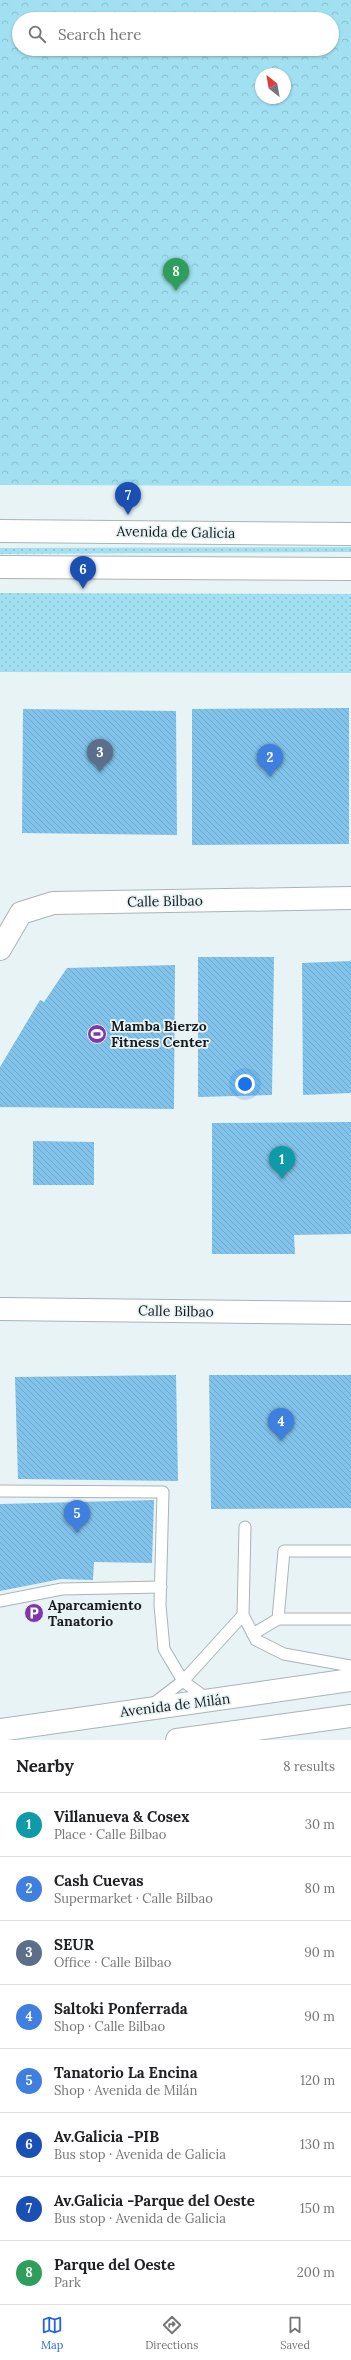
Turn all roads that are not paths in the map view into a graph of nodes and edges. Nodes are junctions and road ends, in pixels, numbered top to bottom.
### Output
1 (0, 531) edge
2 (351, 534) edge
3 (0, 567) edge
4 (351, 569) edge
5 (351, 898) edge
6 (1, 946) edge
7 (0, 1309) edge
8 (351, 1313) edge
9 (0, 1491) edge
10 (245, 1527) dead end
11 (351, 1551) edge
12 (161, 1587) junction
13 (0, 1601) edge
14 (243, 1615) junction
15 (351, 1619) edge
16 (278, 1620) junction
17 (253, 1634) junction
18 (351, 1666) edge
19 (351, 1680) edge
20 (183, 1681) junction
21 (210, 1701) junction
22 (147, 1708) junction
23 (351, 1716) edge
24 (0, 1730) edge
25 (178, 1740) edge

1 - 2 street, Avenida de Galicia
3 - 4 street
5 - 6 street, Calle Bilbao
7 - 8 street, Calle Bilbao
9 - 12 lane
10 - 14 lane
11 - 16 lane
12 - 13 lane
12 - 20 lane
14 - 17 lane
14 - 20 lane
15 - 16 lane
16 - 17 lane
17 - 18 lane
19 - 21 street, Avenida de Milán
20 - 21 lane
20 - 22 lane
21 - 22 street, Avenida de Milán
22 - 24 street, Avenida de Milán
23 - 25 street

